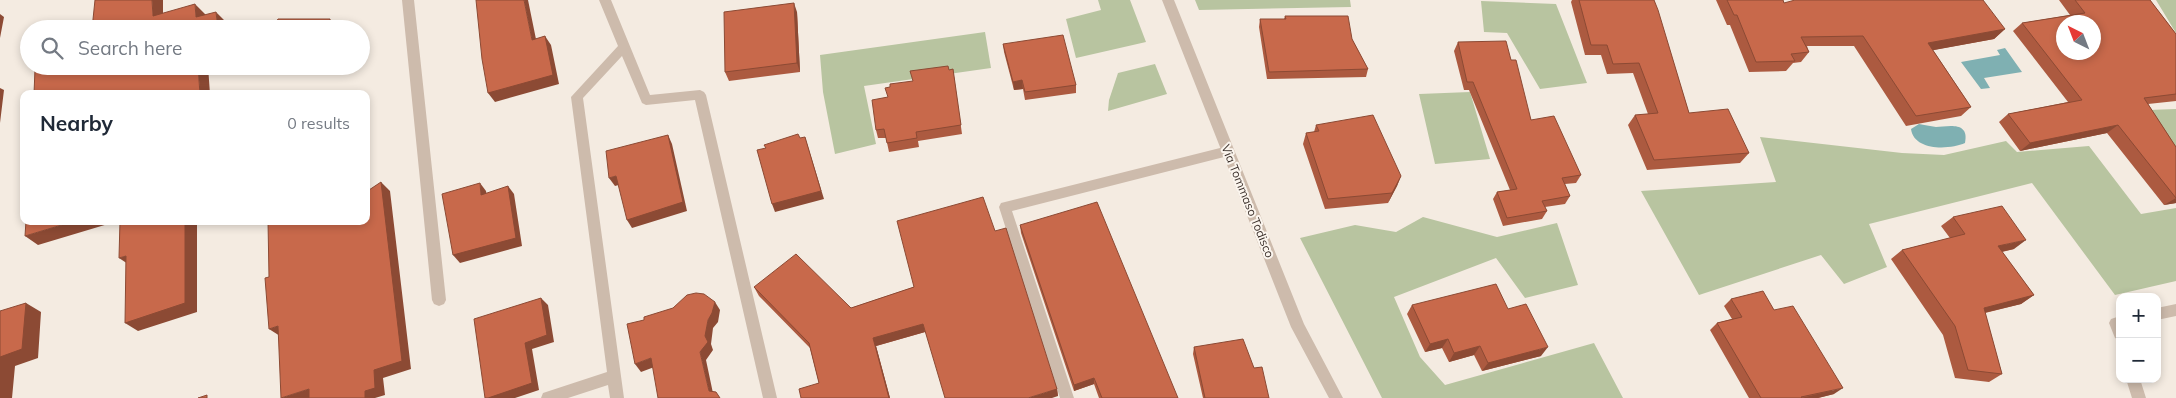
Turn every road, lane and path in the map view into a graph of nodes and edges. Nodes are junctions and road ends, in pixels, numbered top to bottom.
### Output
1 (408, 0) edge
2 (605, 0) edge
3 (1168, 0) edge
4 (624, 47) junction
5 (1228, 151) junction
6 (439, 300) dead end
7 (2176, 310) edge
8 (2161, 313) edge
9 (615, 376) junction
10 (2134, 383) edge
11 (548, 398) edge
12 (617, 398) edge
13 (770, 398) edge
14 (1067, 398) edge
15 (1336, 398) edge
16 (2139, 398) edge

1 - 6 street
2 - 4 street
3 - 5 street, Via Tommaso Todisco
4 - 9 street
4 - 13 street
5 - 14 street
5 - 15 street, Via Tommaso Todisco
7 - 8 street
9 - 11 street
9 - 12 street
10 - 16 street

